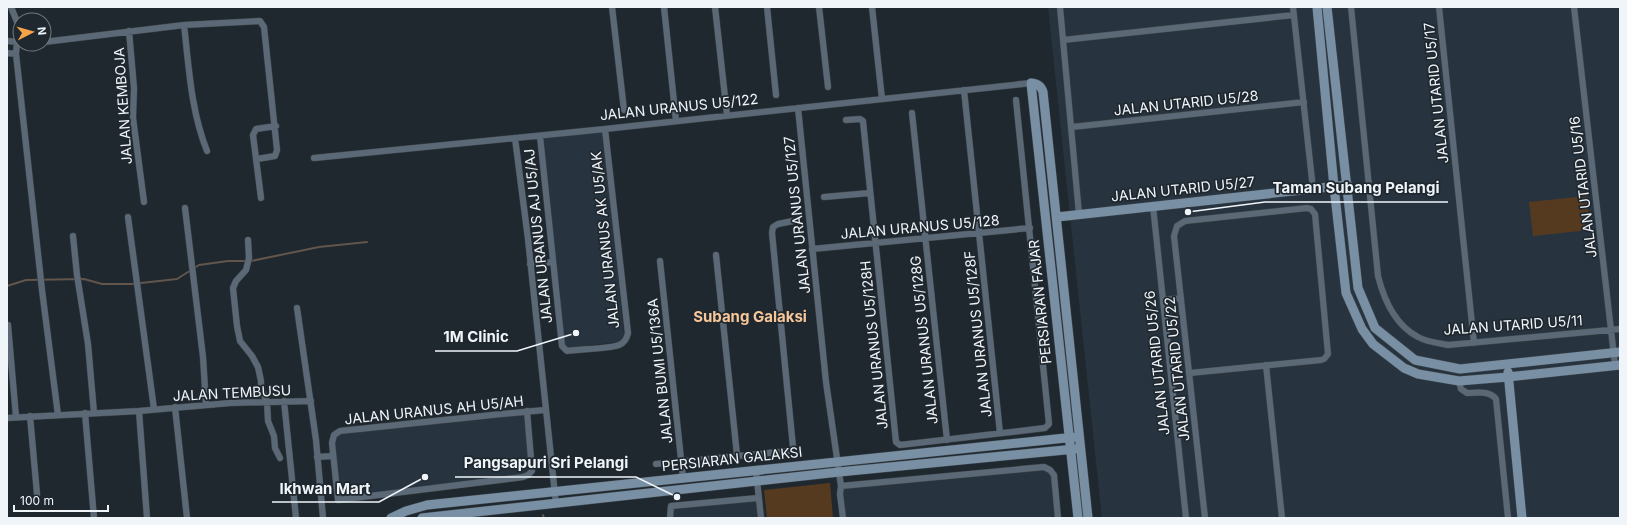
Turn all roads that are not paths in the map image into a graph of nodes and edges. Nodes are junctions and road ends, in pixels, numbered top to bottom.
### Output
1 (612, 7) edge
2 (664, 7) edge
3 (715, 7) edge
4 (766, 7) edge
5 (819, 7) edge
6 (872, 7) edge
7 (1060, 7) edge
8 (1293, 7) edge
9 (1317, 7) edge
10 (1327, 7) edge
11 (1350, 7) edge
12 (1439, 7) edge
13 (1574, 7) edge
14 (1294, 15) junction
15 (184, 26) junction
16 (129, 31) junction
17 (1063, 40) junction
18 (52, 41) edge
19 (7, 53) edge
20 (16, 54) joint
21 (1031, 83) junction
22 (828, 87) dead end
23 (964, 90) junction
24 (776, 95) dead end
25 (882, 99) junction
26 (1016, 100) dead end
27 (1304, 102) junction
28 (798, 108) junction
29 (624, 110) dead end
30 (912, 113) dead end
31 (727, 115) junction
32 (846, 120) dead end
33 (676, 121) junction
34 (276, 126) junction
35 (1072, 128) junction
36 (605, 129) junction
37 (540, 136) junction
38 (515, 138) junction
39 (1038, 149) junction
40 (207, 151) dead end
41 (314, 158) dead end
42 (257, 159) junction
43 (1348, 185) junction
44 (1334, 187) junction
45 (1313, 189) junction
46 (870, 192) junction
47 (824, 197) dead end
48 (261, 198) dead end
49 (144, 202) dead end
50 (1153, 206) junction
51 (185, 208) dead end
52 (1079, 214) junction
53 (128, 217) dead end
54 (1056, 217) junction
55 (793, 221) dead end
56 (1030, 228) junction
57 (979, 233) junction
58 (73, 236) dead end
59 (926, 238) junction
60 (248, 240) dead end
61 (875, 243) junction
62 (812, 249) junction
63 (716, 255) dead end
64 (660, 261) dead end
65 (553, 262) junction
66 (530, 264) junction
67 (1053, 290) junction
68 (1182, 298) junction
69 (1163, 300) junction
70 (297, 308) dead end
71 (8, 325) edge
72 (1620, 328) edge
73 (1611, 330) junction
74 (1474, 343) junction
75 (595, 348) joint
76 (1617, 353) edge
77 (1507, 364) junction
78 (1266, 365) junction
79 (1618, 365) edge
80 (1190, 373) junction
81 (1508, 377) junction
82 (1459, 381) junction
83 (284, 401) junction
84 (311, 401) junction
85 (266, 402) junction
86 (206, 405) junction
87 (175, 408) junction
88 (154, 409) junction
89 (545, 410) junction
90 (139, 411) junction
91 (527, 411) junction
92 (84, 413) junction
93 (94, 413) junction
94 (58, 415) junction
95 (30, 416) junction
96 (16, 417) junction
97 (7, 418) edge
98 (1000, 433) junction
99 (1079, 436) junction
100 (1069, 438) junction
101 (947, 440) junction
102 (1080, 448) junction
103 (1070, 449) junction
104 (737, 455) junction
105 (333, 456) junction
106 (280, 458) dead end
107 (317, 458) junction
108 (681, 461) junction
109 (838, 462) junction
110 (656, 464) dead end
111 (756, 471) junction
112 (839, 472) junction
113 (683, 478) junction
114 (757, 482) junction
115 (841, 486) junction
116 (554, 491) junction
117 (37, 494) dead end
118 (758, 498) junction
119 (556, 504) junction
120 (94, 518) edge
121 (147, 518) edge
122 (187, 518) edge
123 (296, 518) edge
124 (323, 518) edge
125 (391, 518) edge
126 (422, 518) edge
127 (670, 518) edge
128 (761, 518) edge
129 (843, 518) edge
130 (1058, 518) edge
131 (1078, 518) edge
132 (1088, 518) edge
133 (1186, 518) edge
134 (1206, 518) edge
135 (1282, 518) edge
136 (1508, 518) edge
137 (1522, 518) edge

1 - 29 street
2 - 33 street
3 - 31 street
4 - 24 street
5 - 22 street
6 - 25 street
7 - 17 street
8 - 14 street
9 - 44 street
10 - 43 street
11 - 74 street, JALAN UTARID U5/11
12 - 74 street, JALAN UTARID U5/17
13 - 73 street, JALAN UTARID U5/16
14 - 17 street
14 - 27 street
15 - 16 street
15 - 34 street
15 - 40 street
16 - 18 street
16 - 49 street, JALAN KEMBOJA
17 - 35 street
19 - 20 street
20 - 94 street
21 - 23 street, JALAN URANUS U5/122
21 - 39 street, PERSIARAN FAJAR
21 - 54 street, PERSIARAN FAJAR
23 - 25 street, JALAN URANUS U5/122
23 - 57 street, JALAN URANUS U5/128F
25 - 28 street, JALAN URANUS U5/122
26 - 56 street
27 - 35 street, JALAN UTARID U5/28
27 - 45 street
28 - 31 street, JALAN URANUS U5/122
28 - 62 street, JALAN URANUS U5/127
30 - 59 street, JALAN URANUS U5/128G
31 - 33 street, JALAN URANUS U5/122
32 - 46 street, JALAN URANUS U5/128H
33 - 36 street, JALAN URANUS U5/122
34 - 42 street
34 - 42 street
35 - 52 street
36 - 37 street, JALAN URANUS U5/122
36 - 75 street, JALAN URANUS AK U5/AK
37 - 38 street, JALAN URANUS U5/122
37 - 65 street, JALAN URANUS AJ U5/AJ
38 - 41 street, JALAN URANUS U5/122
38 - 66 street
39 - 54 street
39 - 67 street, PERSIARAN FAJAR
42 - 48 street
43 - 44 street, JALAN UTARID U5/27
43 - 77 street
44 - 45 street, JALAN UTARID U5/27
44 - 82 street
45 - 50 street, JALAN UTARID U5/27
46 - 47 street
46 - 61 street, JALAN URANUS U5/128H
50 - 52 street, JALAN UTARID U5/27
50 - 69 street, JALAN UTARID U5/26
51 - 86 street
52 - 54 street, JALAN UTARID U5/27
53 - 88 street, JALAN TEMBUSU
54 - 67 street
54 - 99 street, PERSIARAN FAJAR
55 - 104 street
56 - 57 street, JALAN URANUS U5/128
56 - 98 street
57 - 59 street, JALAN URANUS U5/128
57 - 98 street, JALAN URANUS U5/128F
58 - 93 street
59 - 61 street, JALAN URANUS U5/128
59 - 101 street, JALAN URANUS U5/128G
60 - 85 street
61 - 62 street, JALAN URANUS U5/128
61 - 101 street, JALAN URANUS U5/128H
62 - 109 street, JALAN URANUS U5/127
63 - 104 street
64 - 108 street, JALAN BUMI U5/136A
65 - 66 street
65 - 75 street, JALAN URANUS AJ U5/AJ
66 - 89 street
67 - 100 street, PERSIARAN FAJAR
68 - 69 street
68 - 78 street, JALAN UTARID U5/22
68 - 80 street, JALAN UTARID U5/22
69 - 133 street, JALAN UTARID U5/26
70 - 84 street
71 - 96 street
72 - 73 street, JALAN UTARID U5/11
73 - 74 street, JALAN UTARID U5/11
73 - 76 street, JALAN UTARID U5/16
76 - 77 street
76 - 79 street, JALAN UTARID U5/16
77 - 81 street
78 - 80 street
78 - 135 street
79 - 81 street
80 - 134 street, JALAN UTARID U5/22
81 - 82 street
81 - 137 street
82 - 136 street
83 - 84 street, JALAN TEMBUSU
83 - 85 street, JALAN TEMBUSU
83 - 123 street
84 - 107 street
85 - 86 street, JALAN TEMBUSU
85 - 106 street
86 - 87 street, JALAN TEMBUSU
87 - 88 street, JALAN TEMBUSU
87 - 122 street
88 - 90 street, JALAN TEMBUSU
89 - 91 street, JALAN URANUS AH U5/AH
89 - 116 street
90 - 93 street, JALAN TEMBUSU
90 - 121 street
91 - 105 street, JALAN URANUS AH U5/AH
91 - 105 street, JALAN URANUS AH U5/AH
92 - 93 street, JALAN TEMBUSU
92 - 94 street, JALAN TEMBUSU
92 - 120 street
94 - 95 street, JALAN TEMBUSU
95 - 96 street, JALAN TEMBUSU
95 - 117 street
96 - 97 street, JALAN TEMBUSU
98 - 101 street
99 - 100 street, PERSIARAN GALAKSI
99 - 102 street, PERSIARAN FAJAR
100 - 103 street, PERSIARAN FAJAR
100 - 109 street, PERSIARAN GALAKSI
102 - 103 street, PERSIARAN GALAKSI
102 - 132 street, PERSIARAN FAJAR
103 - 112 street, PERSIARAN GALAKSI
103 - 131 street, PERSIARAN FAJAR
104 - 108 street
105 - 107 street
107 - 124 street
108 - 110 street
108 - 113 street, JALAN BUMI U5/136A
109 - 111 street, PERSIARAN GALAKSI
109 - 112 street, JALAN URANUS U5/127
111 - 113 street, PERSIARAN GALAKSI
111 - 114 street
112 - 114 street, PERSIARAN GALAKSI
112 - 115 street, JALAN URANUS U5/127
113 - 116 street, PERSIARAN GALAKSI
114 - 118 street
114 - 119 street, PERSIARAN GALAKSI
115 - 129 street, JALAN URANUS U5/127
115 - 130 street
116 - 119 street
116 - 125 street, PERSIARAN GALAKSI
118 - 127 street
118 - 128 street
119 - 126 street, PERSIARAN GALAKSI

